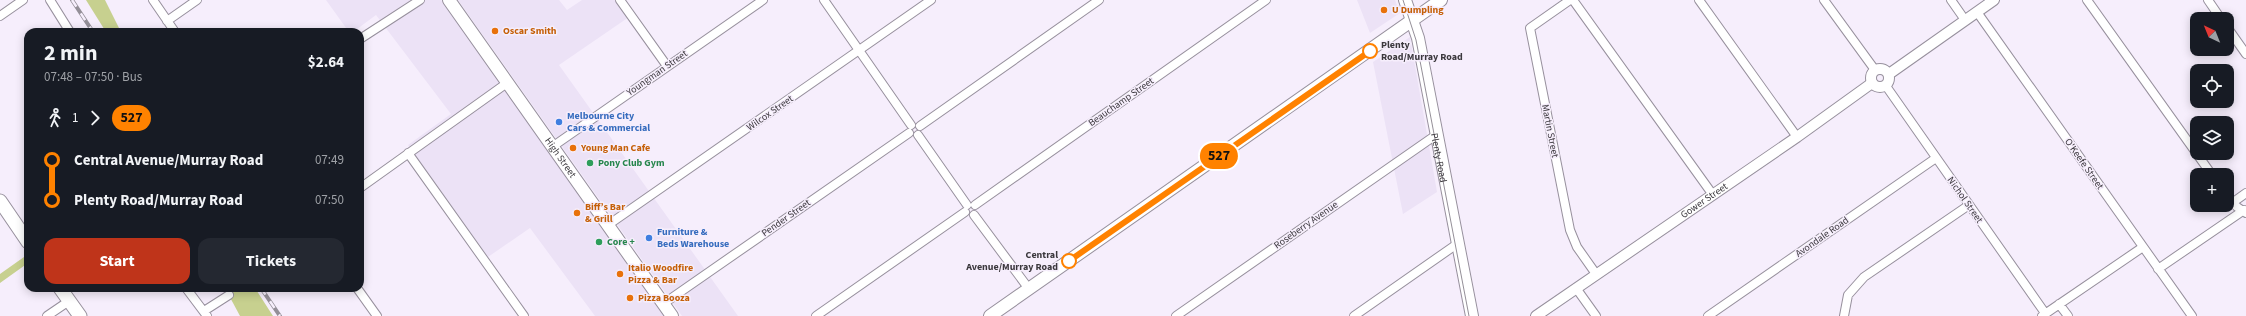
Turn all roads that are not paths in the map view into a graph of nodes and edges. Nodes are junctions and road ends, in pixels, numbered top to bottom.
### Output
1 (23, 0) edge
2 (50, 0) edge
3 (153, 0) edge
4 (197, 0) edge
5 (420, 0) edge
6 (449, 0) edge
7 (620, 0) edge
8 (763, 0) edge
9 (824, 0) edge
10 (931, 0) edge
11 (1099, 0) edge
12 (1266, 0) edge
13 (1405, 0) edge
14 (1441, 0) edge
15 (1571, 0) edge
16 (1699, 0) edge
17 (1824, 0) edge
18 (1951, 0) edge
19 (1994, 0) edge
20 (2087, 0) edge
21 (2208, 0) edge
22 (1977, 12) junction
23 (2216, 12) edge
24 (0, 16) edge
25 (1412, 20) junction
26 (1965, 20) junction
27 (167, 21) junction
28 (68, 28) edge
29 (172, 28) edge
30 (364, 36) edge
31 (2234, 37) edge
32 (859, 50) junction
33 (2246, 54) edge
34 (667, 66) junction
35 (1875, 70) junction
36 (1889, 74) junction
37 (507, 83) junction
38 (1872, 84) junction
39 (1886, 86) junction
40 (915, 130) junction
41 (1436, 135) junction
42 (1797, 137) junction
43 (552, 147) junction
44 (408, 153) junction
45 (1936, 158) junction
46 (2207, 168) edge
47 (364, 185) edge
48 (2246, 194) edge
49 (1712, 195) junction
50 (2234, 202) edge
51 (1, 203) edge
52 (2234, 204) edge
53 (1969, 205) junction
54 (969, 207) junction
55 (2245, 212) edge
56 (608, 225) junction
57 (24, 236) edge
58 (1457, 244) junction
59 (2143, 247) junction
60 (2158, 269) junction
61 (1596, 274) junction
62 (1576, 288) junction
63 (1029, 289) junction
64 (63, 292) edge
65 (189, 292) edge
66 (360, 292) edge
67 (229, 294) dead end
68 (69, 300) junction
69 (663, 304) junction
70 (2059, 304) junction
71 (206, 314) edge
72 (2043, 314) edge
73 (47, 316) edge
74 (80, 316) edge
75 (377, 316) edge
76 (524, 316) edge
77 (672, 316) edge
78 (816, 316) edge
79 (990, 316) edge
80 (1176, 316) edge
81 (1354, 316) edge
82 (1472, 316) edge
83 (1536, 316) edge
84 (1596, 316) edge
85 (1708, 316) edge
86 (1844, 316) edge
87 (2068, 316) edge
88 (2192, 316) edge

1 - 24 street
2 - 28 street
3 - 27 street
4 - 27 street
5 - 30 street
6 - 37 main road, High Street
7 - 34 street
8 - 34 street, Youngman Street
9 - 32 street
10 - 32 street, Wilcox Street
11 - 40 street, Pender Street
12 - 54 street, Beauchamp Street
13 - 25 main road, Plenty Road
14 - 25 main road
15 - 49 street
15 - 61 street, Martin Street
16 - 42 street
17 - 35 street
18 - 26 street
19 - 22 street
20 - 46 street
21 - 23 street
22 - 26 street
22 - 59 street, O'Keefe Street
25 - 41 main road, Plenty Road
25 - 63 main road
26 - 36 street
27 - 29 street
31 - 33 street
32 - 40 street
32 - 56 street, Wilcox Street
34 - 43 street, Youngman Street
35 - 36 street
35 - 38 street
36 - 39 street
37 - 43 main road, High Street
37 - 44 street
38 - 39 street
38 - 42 street, Gower Street
39 - 45 street, Nichol Street
40 - 54 street
40 - 69 street, Pender Street
41 - 58 main road, Plenty Road
41 - 80 street, Roseberry Avenue
42 - 49 street, Gower Street
43 - 56 main road, High Street
44 - 47 street
44 - 76 street
45 - 53 street, Nichol Street
45 - 85 street, Avondale Road
48 - 50 street
49 - 61 street, Gower Street
51 - 57 main road
52 - 55 street
53 - 72 street, Nichol Street
53 - 86 street
54 - 63 street
54 - 78 street, Beauchamp Street
55 - 60 street
56 - 69 main road, High Street
58 - 81 street
58 - 82 main road, Plenty Road
59 - 60 street, O'Keefe Street
59 - 70 street
60 - 88 street, O'Keefe Street
61 - 62 street, Gower Street
62 - 83 street, Gower Street
62 - 84 street
63 - 79 main road
64 - 68 main road
65 - 71 street
66 - 75 street
67 - 71 street
68 - 73 street
68 - 74 main road
69 - 77 main road, High Street
70 - 72 street
70 - 87 street

